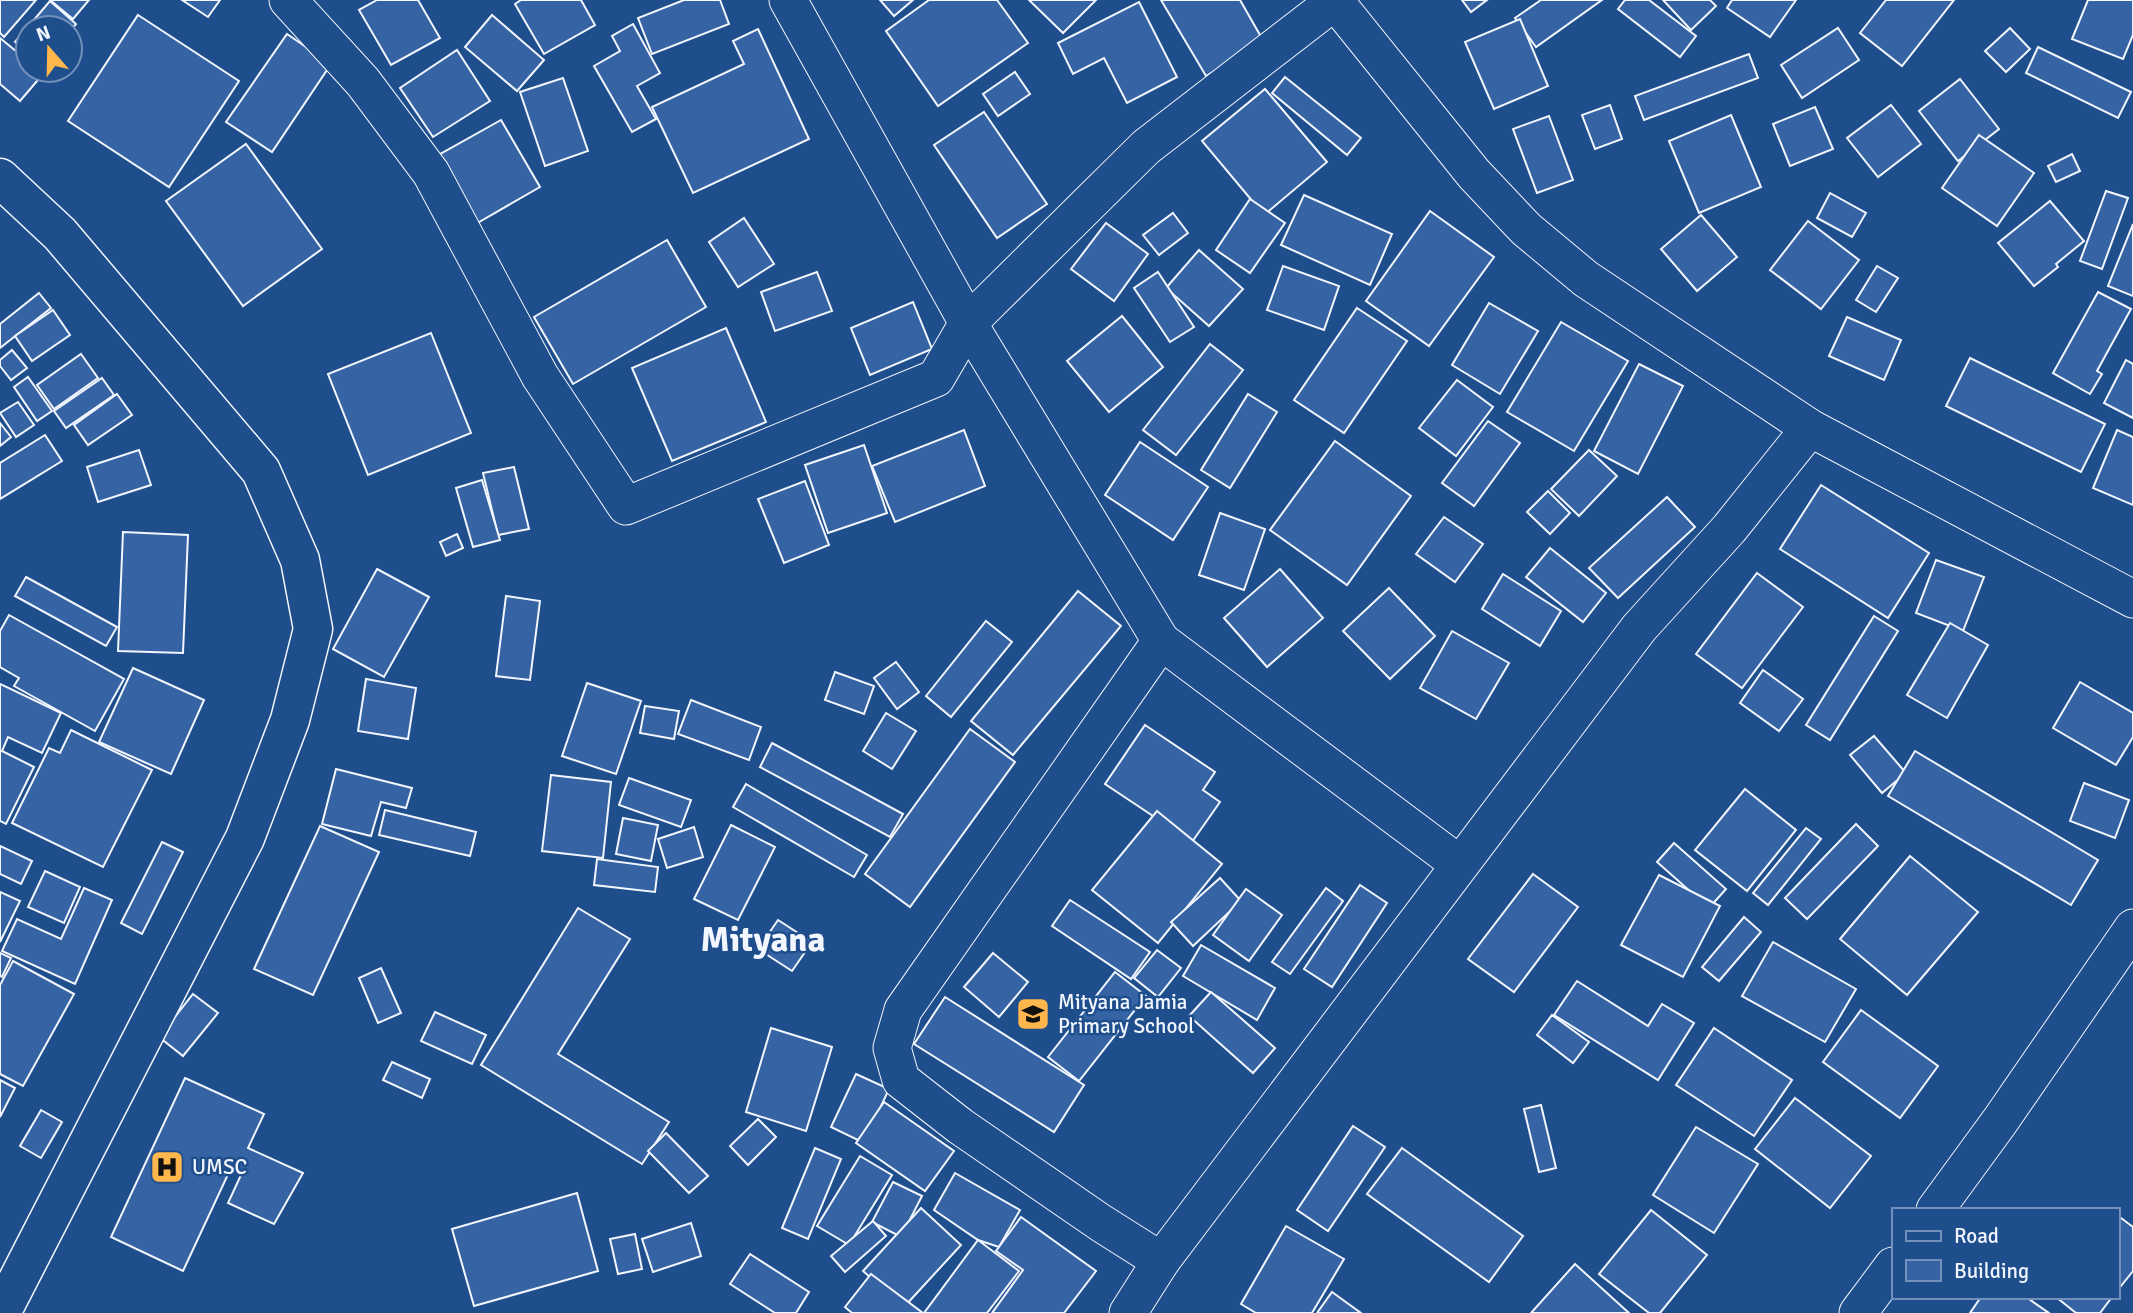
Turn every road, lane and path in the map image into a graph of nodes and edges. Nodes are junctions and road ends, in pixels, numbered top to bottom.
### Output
1 (288, 0) edge
2 (788, 0) edge
3 (1334, 1) edge
4 (0, 178) edge
5 (968, 323) junction
6 (1810, 428) junction
7 (2133, 599) edge
8 (1161, 641) junction
9 (1459, 864) junction
10 (2133, 928) edge
11 (1936, 1208) edge
12 (1161, 1261) junction
13 (1892, 1267) edge
14 (1, 1313) edge
15 (1128, 1313) edge
16 (1858, 1313) edge

1 - 5 street
2 - 5 street
3 - 5 street
3 - 6 street
4 - 14 main road
5 - 8 street
6 - 7 street
6 - 9 street
8 - 9 street
8 - 12 street
9 - 12 street
10 - 11 street
12 - 15 street
13 - 16 street

